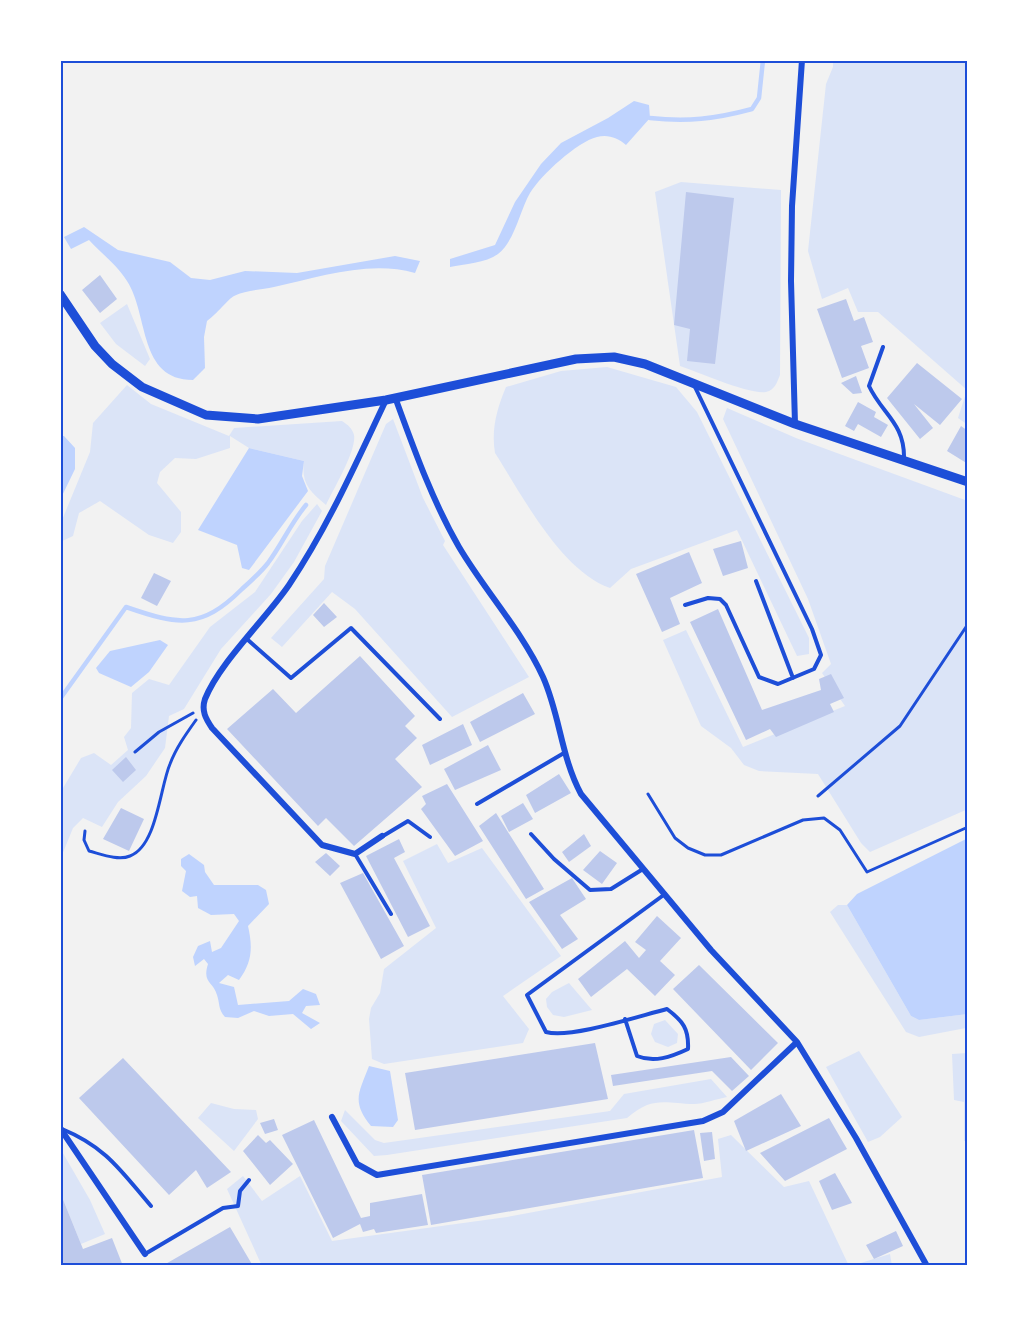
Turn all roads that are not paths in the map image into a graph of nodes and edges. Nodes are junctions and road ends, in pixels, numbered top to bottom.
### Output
1 (802, 60) edge
2 (60, 294) edge
3 (883, 347) dead end
4 (693, 383) junction
5 (390, 399) junction
6 (795, 424) junction
7 (904, 461) junction
8 (968, 482) edge
9 (756, 582) dead end
10 (685, 605) dead end
11 (248, 640) junction
12 (793, 678) junction
13 (440, 719) dead end
14 (564, 753) junction
15 (477, 804) dead end
16 (531, 834) dead end
17 (382, 836) joint
18 (429, 837) dead end
19 (355, 854) junction
20 (643, 869) junction
21 (666, 894) junction
22 (391, 914) dead end
23 (625, 1019) junction
24 (797, 1042) junction
25 (332, 1117) dead end
26 (61, 1128) edge
27 (249, 1180) dead end
28 (151, 1206) dead end
29 (145, 1254) joint
30 (927, 1266) edge

1 - 6 street
2 - 5 street
3 - 7 lane
4 - 5 street
4 - 6 street
4 - 12 lane
5 - 11 street
5 - 14 street
6 - 7 street
7 - 8 street
9 - 12 lane
10 - 12 lane
11 - 13 lane
11 - 19 street
14 - 15 lane
14 - 20 street
16 - 20 lane
17 - 18 lane
17 - 19 street
19 - 22 lane
20 - 21 street
21 - 23 lane
21 - 24 street
23 - 23 lane
24 - 25 street
24 - 30 street
26 - 28 lane
26 - 29 street
27 - 29 lane

